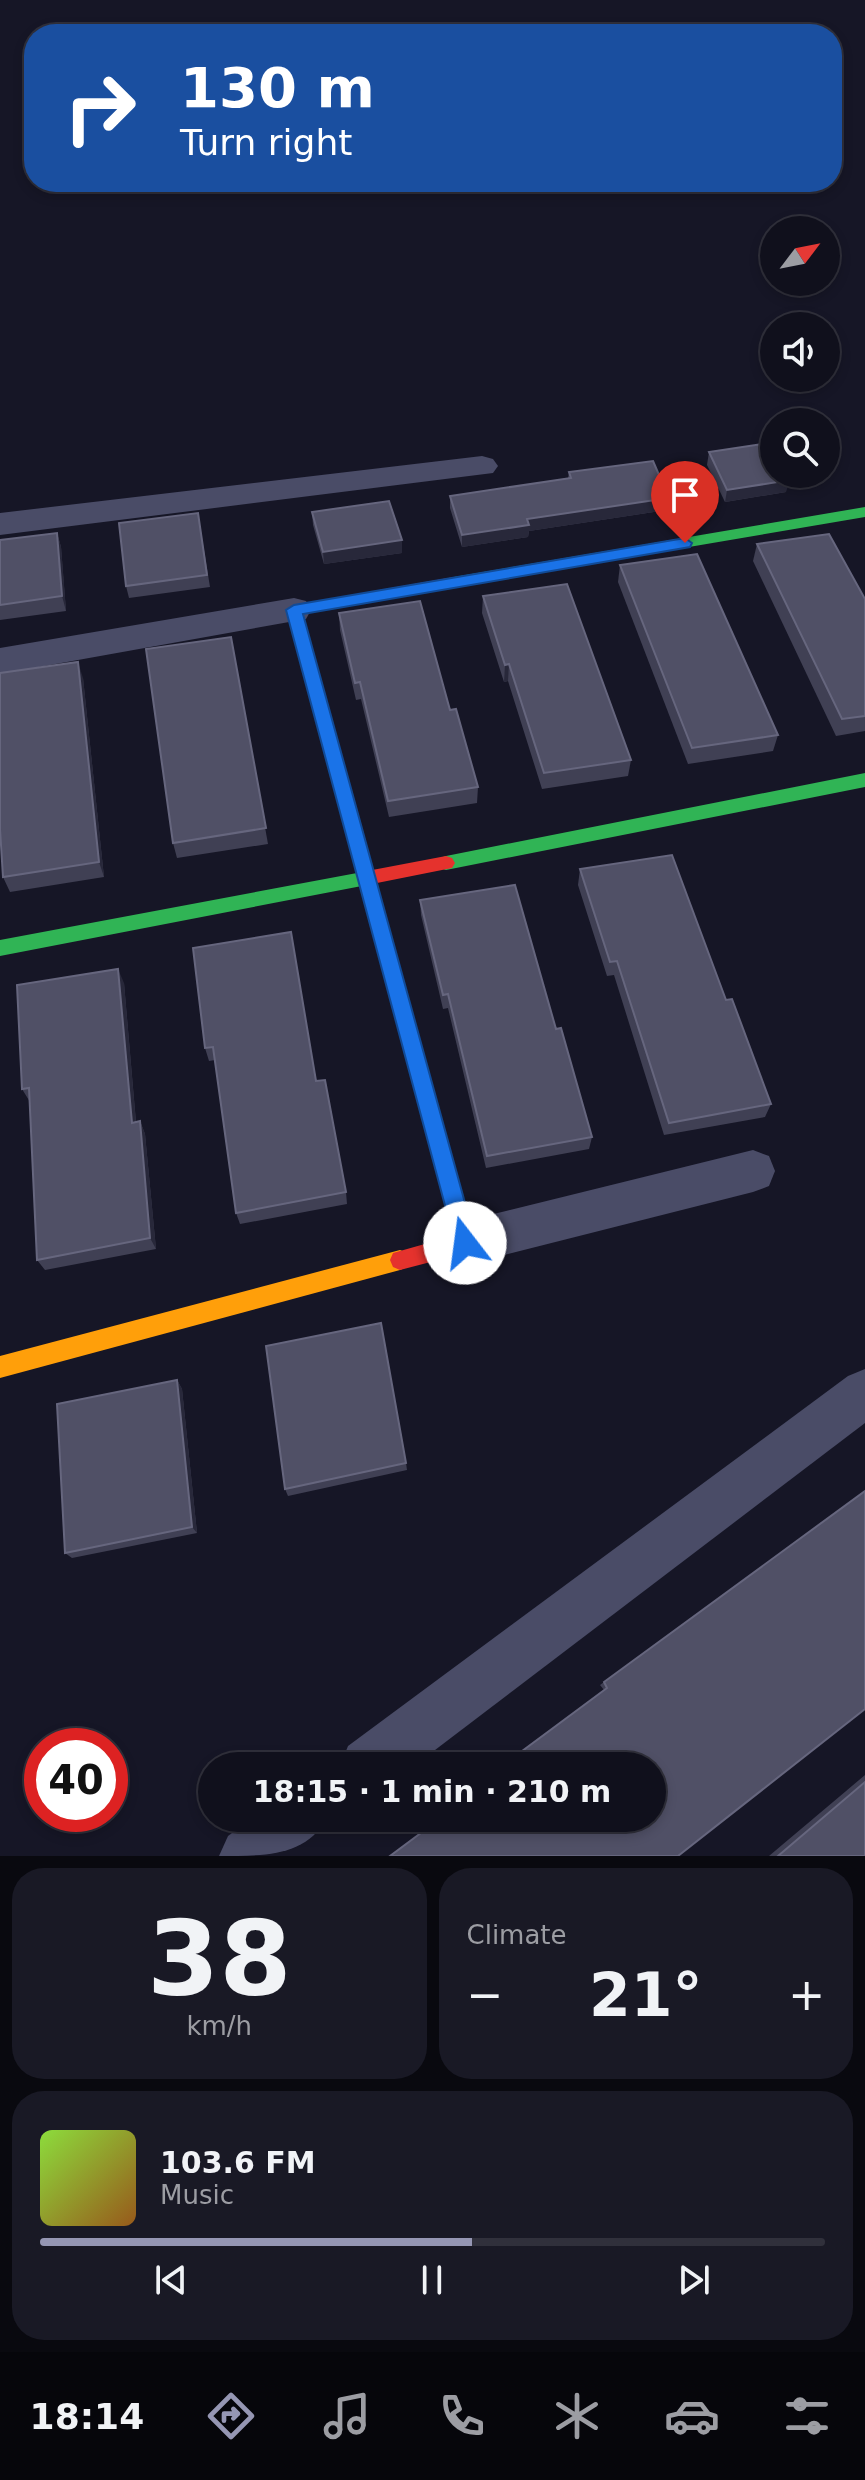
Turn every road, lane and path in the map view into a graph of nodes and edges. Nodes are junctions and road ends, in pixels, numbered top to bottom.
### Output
1 (482, 466) dead end
2 (865, 512) edge
3 (0, 524) edge
4 (294, 610) junction
5 (0, 661) edge
6 (865, 780) edge
7 (367, 878) junction
8 (0, 948) edge
9 (753, 1171) dead end
10 (465, 1243) junction
11 (0, 1367) edge
12 (865, 1393) edge
13 (387, 1752) edge
14 (280, 1832) edge
15 (248, 1856) edge

1 - 3 street
2 - 4 street
4 - 5 street
4 - 7 street
6 - 7 street
7 - 8 street
7 - 10 street
9 - 10 street
10 - 11 street
12 - 13 street
14 - 15 street

